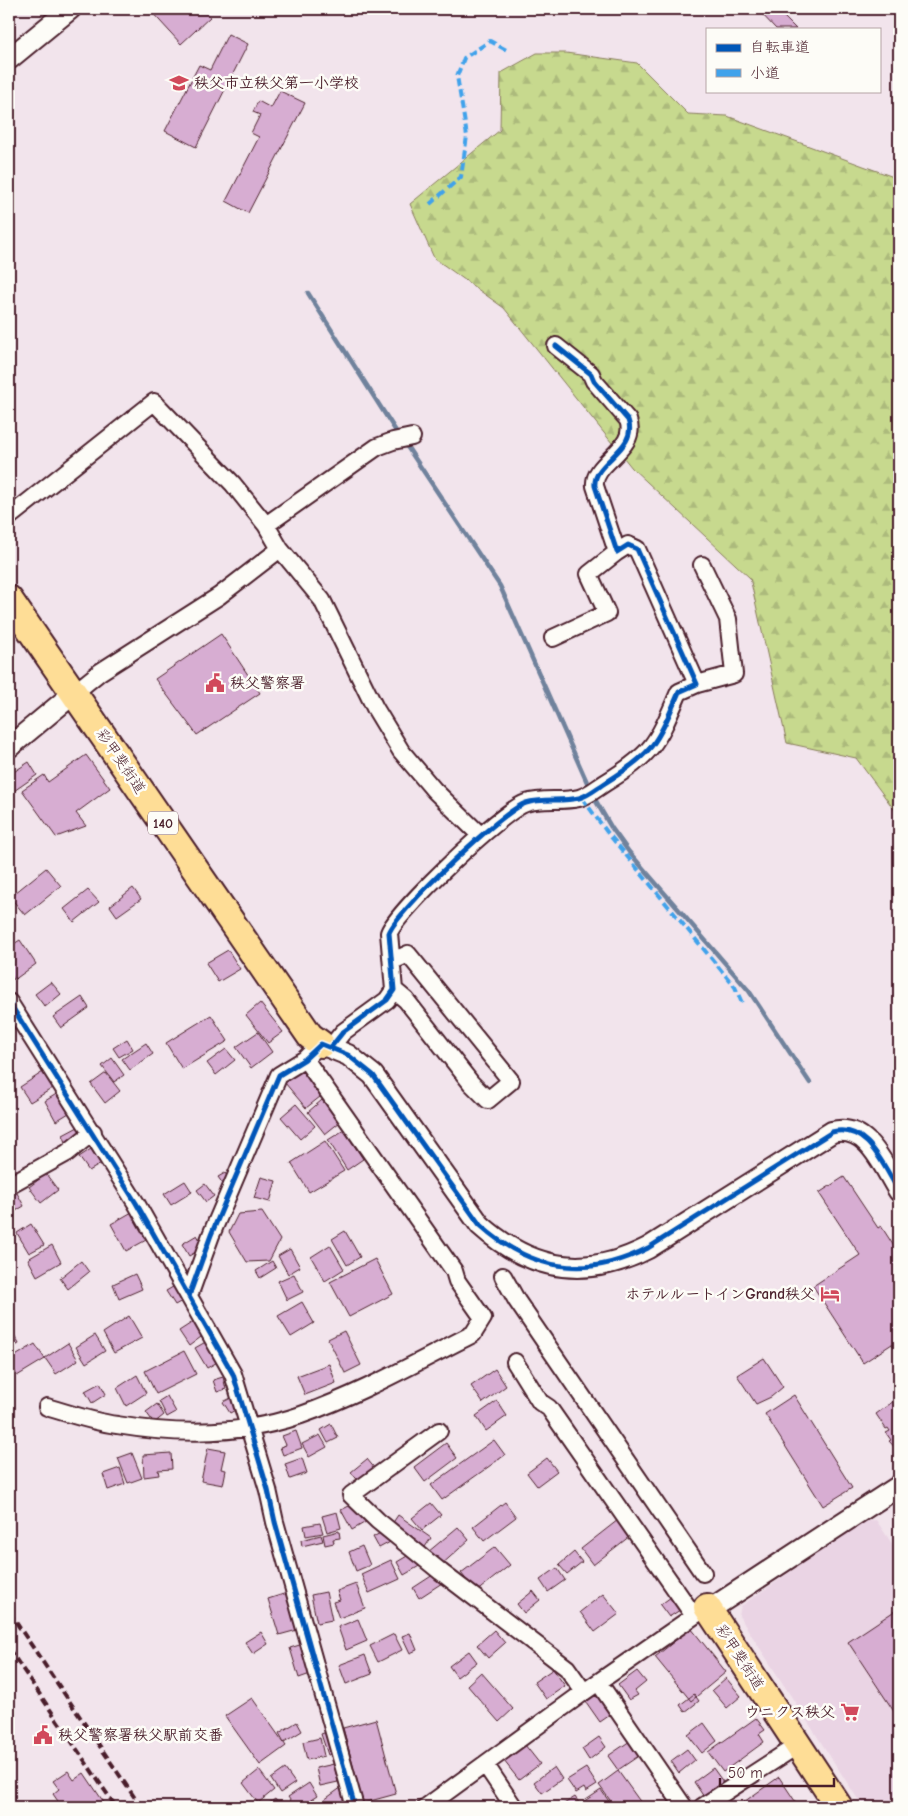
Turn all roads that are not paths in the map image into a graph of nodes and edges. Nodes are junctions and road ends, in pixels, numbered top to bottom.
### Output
1 (69, 9) edge
2 (9, 59) edge
3 (556, 346) dead end
4 (412, 437) dead end
5 (9, 517) edge
6 (266, 525) junction
7 (280, 549) junction
8 (617, 552) junction
9 (702, 565) dead end
10 (9, 599) edge
11 (553, 638) dead end
12 (696, 684) junction
13 (74, 693) junction
14 (9, 747) edge
15 (480, 835) junction
16 (393, 961) junction
17 (394, 990) junction
18 (9, 1002) edge
19 (319, 1050) junction
20 (93, 1132) junction
21 (9, 1185) edge
22 (899, 1191) edge
23 (503, 1276) dead end
24 (189, 1296) junction
25 (514, 1362) dead end
26 (47, 1408) dead end
27 (248, 1427) junction
28 (439, 1431) dead end
29 (899, 1486) edge
30 (703, 1574) dead end
31 (704, 1611) junction
32 (599, 1683) junction
33 (584, 1692) junction
34 (798, 1745) junction
35 (485, 1764) junction
36 (355, 1807) edge
37 (426, 1807) edge
38 (514, 1807) edge
39 (684, 1807) edge
40 (702, 1807) edge
41 (839, 1807) edge

1 - 2 street
3 - 8 street
4 - 6 street
5 - 6 street
6 - 7 street
7 - 13 street
7 - 15 street
8 - 11 street
8 - 12 street
9 - 12 street
10 - 13 highway, 彩甲斐街道 / 140
12 - 15 street
13 - 14 street
13 - 19 highway, 彩甲斐街道 / 140
15 - 16 street
16 - 17 street
16 - 17 street
17 - 19 street
18 - 20 street
19 - 22 street
19 - 24 street
19 - 27 street
20 - 21 street
20 - 24 street
23 - 30 street
24 - 27 street
25 - 31 street
26 - 27 street
27 - 36 street
28 - 33 street
29 - 31 street
31 - 32 street
31 - 34 highway, 彩甲斐街道
32 - 33 street
32 - 39 street
33 - 35 street
34 - 40 street
34 - 41 highway, 彩甲斐街道
35 - 37 street
35 - 38 street

